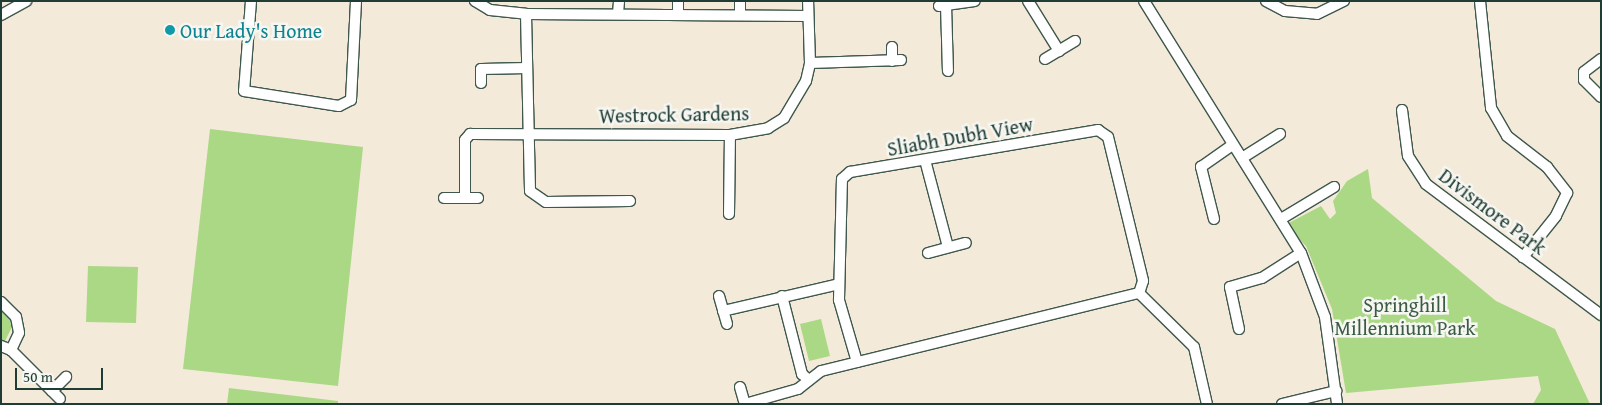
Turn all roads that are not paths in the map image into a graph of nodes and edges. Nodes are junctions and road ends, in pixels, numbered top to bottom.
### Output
1 (26, 1) edge
2 (251, 1) edge
3 (356, 1) edge
4 (475, 1) edge
5 (618, 1) edge
6 (678, 1) edge
7 (740, 1) edge
8 (808, 1) edge
9 (975, 1) edge
10 (1028, 1) edge
11 (1144, 1) edge
12 (1266, 1) edge
13 (1344, 1) edge
14 (1480, 1) edge
15 (1, 14) edge
16 (526, 14) junction
17 (618, 14) junction
18 (678, 15) junction
19 (740, 15) junction
20 (808, 16) junction
21 (1075, 41) dead end
22 (892, 47) dead end
23 (1059, 51) junction
24 (1045, 59) dead end
25 (1601, 59) edge
26 (810, 63) junction
27 (527, 68) junction
28 (948, 71) dead end
29 (481, 83) dead end
30 (1601, 96) edge
31 (1402, 110) dead end
32 (528, 133) junction
33 (1280, 134) dead end
34 (730, 135) junction
35 (1233, 145) junction
36 (1242, 158) junction
37 (925, 160) junction
38 (1334, 187) dead end
39 (444, 198) dead end
40 (465, 198) junction
41 (478, 198) dead end
42 (630, 200) dead end
43 (729, 214) dead end
44 (1214, 219) dead end
45 (1281, 219) junction
46 (966, 243) dead end
47 (948, 247) junction
48 (928, 253) dead end
49 (1301, 253) junction
50 (1523, 257) junction
51 (839, 284) junction
52 (1139, 293) junction
53 (719, 296) dead end
54 (782, 296) junction
55 (1, 302) edge
56 (723, 311) junction
57 (1601, 315) edge
58 (727, 324) dead end
59 (1239, 329) dead end
60 (6, 348) edge
61 (856, 362) junction
62 (66, 376) dead end
63 (808, 380) junction
64 (740, 387) dead end
65 (52, 391) junction
66 (1336, 391) junction
67 (60, 399) dead end
68 (745, 404) edge
69 (1207, 404) edge
70 (1282, 404) edge
71 (1337, 404) edge

1 - 15 street
2 - 3 street
4 - 16 street
5 - 17 street
6 - 18 street
7 - 19 street
8 - 20 street, Westrock Gardens
9 - 28 street
10 - 23 street
11 - 35 street
12 - 13 street
14 - 50 street
16 - 17 street
16 - 27 street
17 - 18 street
18 - 19 street
19 - 20 street
20 - 26 street, Westrock Gardens
21 - 23 street
22 - 26 street
23 - 24 street
25 - 30 street
26 - 34 street, Westrock Gardens
27 - 29 street
27 - 32 street
31 - 50 street, Divismore Park
32 - 34 street, Westrock Gardens
32 - 40 street, Westrock Gardens
32 - 42 street
33 - 36 street
34 - 43 street
35 - 36 street
35 - 44 street
36 - 45 street
37 - 47 street
37 - 51 street, Sliabh Dubh View
37 - 52 street, Sliabh Dubh View
38 - 45 street
39 - 40 street
40 - 41 street
45 - 49 street
46 - 47 street
47 - 48 street
49 - 59 street
49 - 66 street
50 - 57 street, Divismore Park
51 - 54 street
51 - 61 street, Sliabh Dubh View
52 - 61 street
52 - 69 street
53 - 56 street
54 - 56 street
54 - 63 street
55 - 60 street
56 - 58 street
60 - 65 street
61 - 63 street
62 - 65 street
63 - 68 street
64 - 68 street
65 - 67 street
66 - 70 street
66 - 71 street

